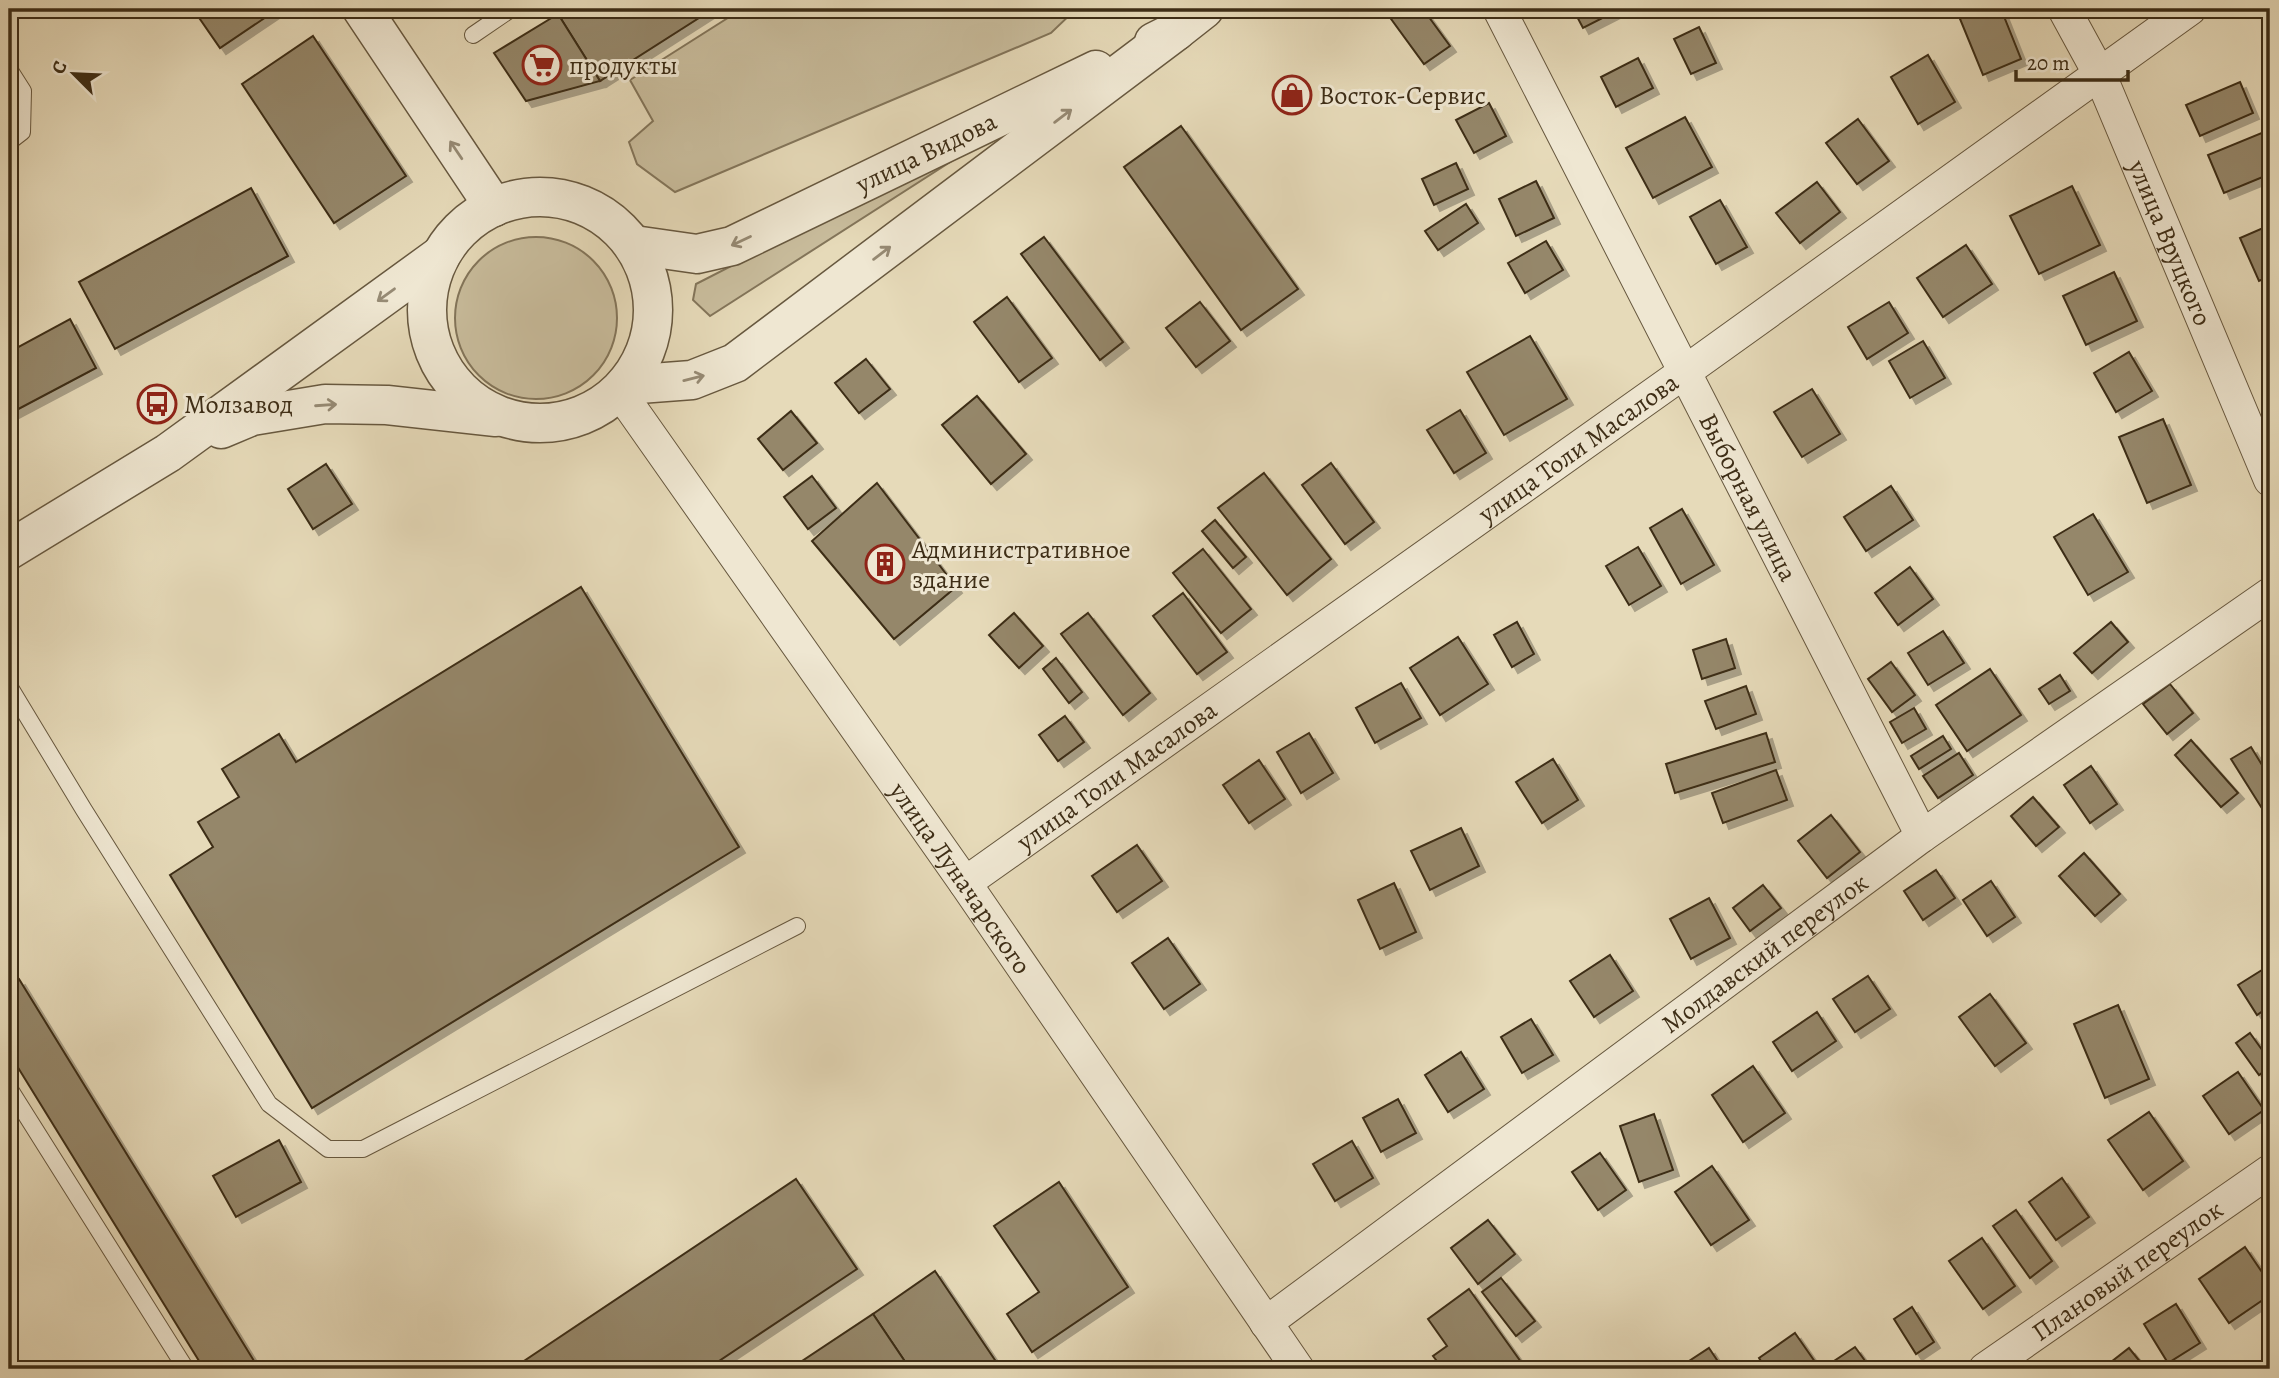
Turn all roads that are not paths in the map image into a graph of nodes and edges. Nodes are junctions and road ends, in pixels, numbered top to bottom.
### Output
1 (362, 9) edge
2 (511, 9) edge
3 (1499, 9) edge
4 (2064, 9) edge
5 (2190, 9) edge
6 (1190, 20) edge
7 (473, 35) dead end
8 (9, 69) edge
9 (2100, 75) junction
10 (9, 142) edge
11 (494, 207) junction
12 (634, 245) junction
13 (441, 255) junction
14 (1686, 371) junction
15 (622, 388) junction
16 (502, 418) junction
17 (168, 453) junction
18 (2270, 480) edge
19 (9, 550) edge
20 (2270, 594) edge
21 (9, 686) edge
22 (1922, 836) junction
23 (965, 883) junction
24 (797, 926) dead end
25 (9, 1088) edge
26 (2270, 1171) edge
27 (1266, 1323) junction
28 (186, 1369) edge
29 (1298, 1369) edge
30 (1985, 1369) edge

11 -> 1 street
2 - 7 lane
3 - 14 street, Выборная улица
4 - 9 street, улица Вруцкого
5 - 9 street, улица Толи Масалова
6 -> 12 street, улица Видова
15 -> 6 street
8 - 10 lane
9 - 14 street, улица Толи Масалова
9 - 18 street, улица Вруцкого
11 - 12 street
11 - 13 street
12 - 15 street
13 - 16 street
13 -> 17 street
14 - 22 street, Выборная улица
14 - 23 street, улица Толи Масалова
15 - 16 street
15 - 23 street, улица Луначарского
17 -> 16 street
17 - 19 street
20 - 22 street, Молдавский переулок
21 - 24 lane
22 - 27 street, Молдавский переулок
23 - 27 street, улица Луначарского
25 - 28 lane
26 - 30 street, Плановый переулок
27 - 29 street, улица Луначарского

